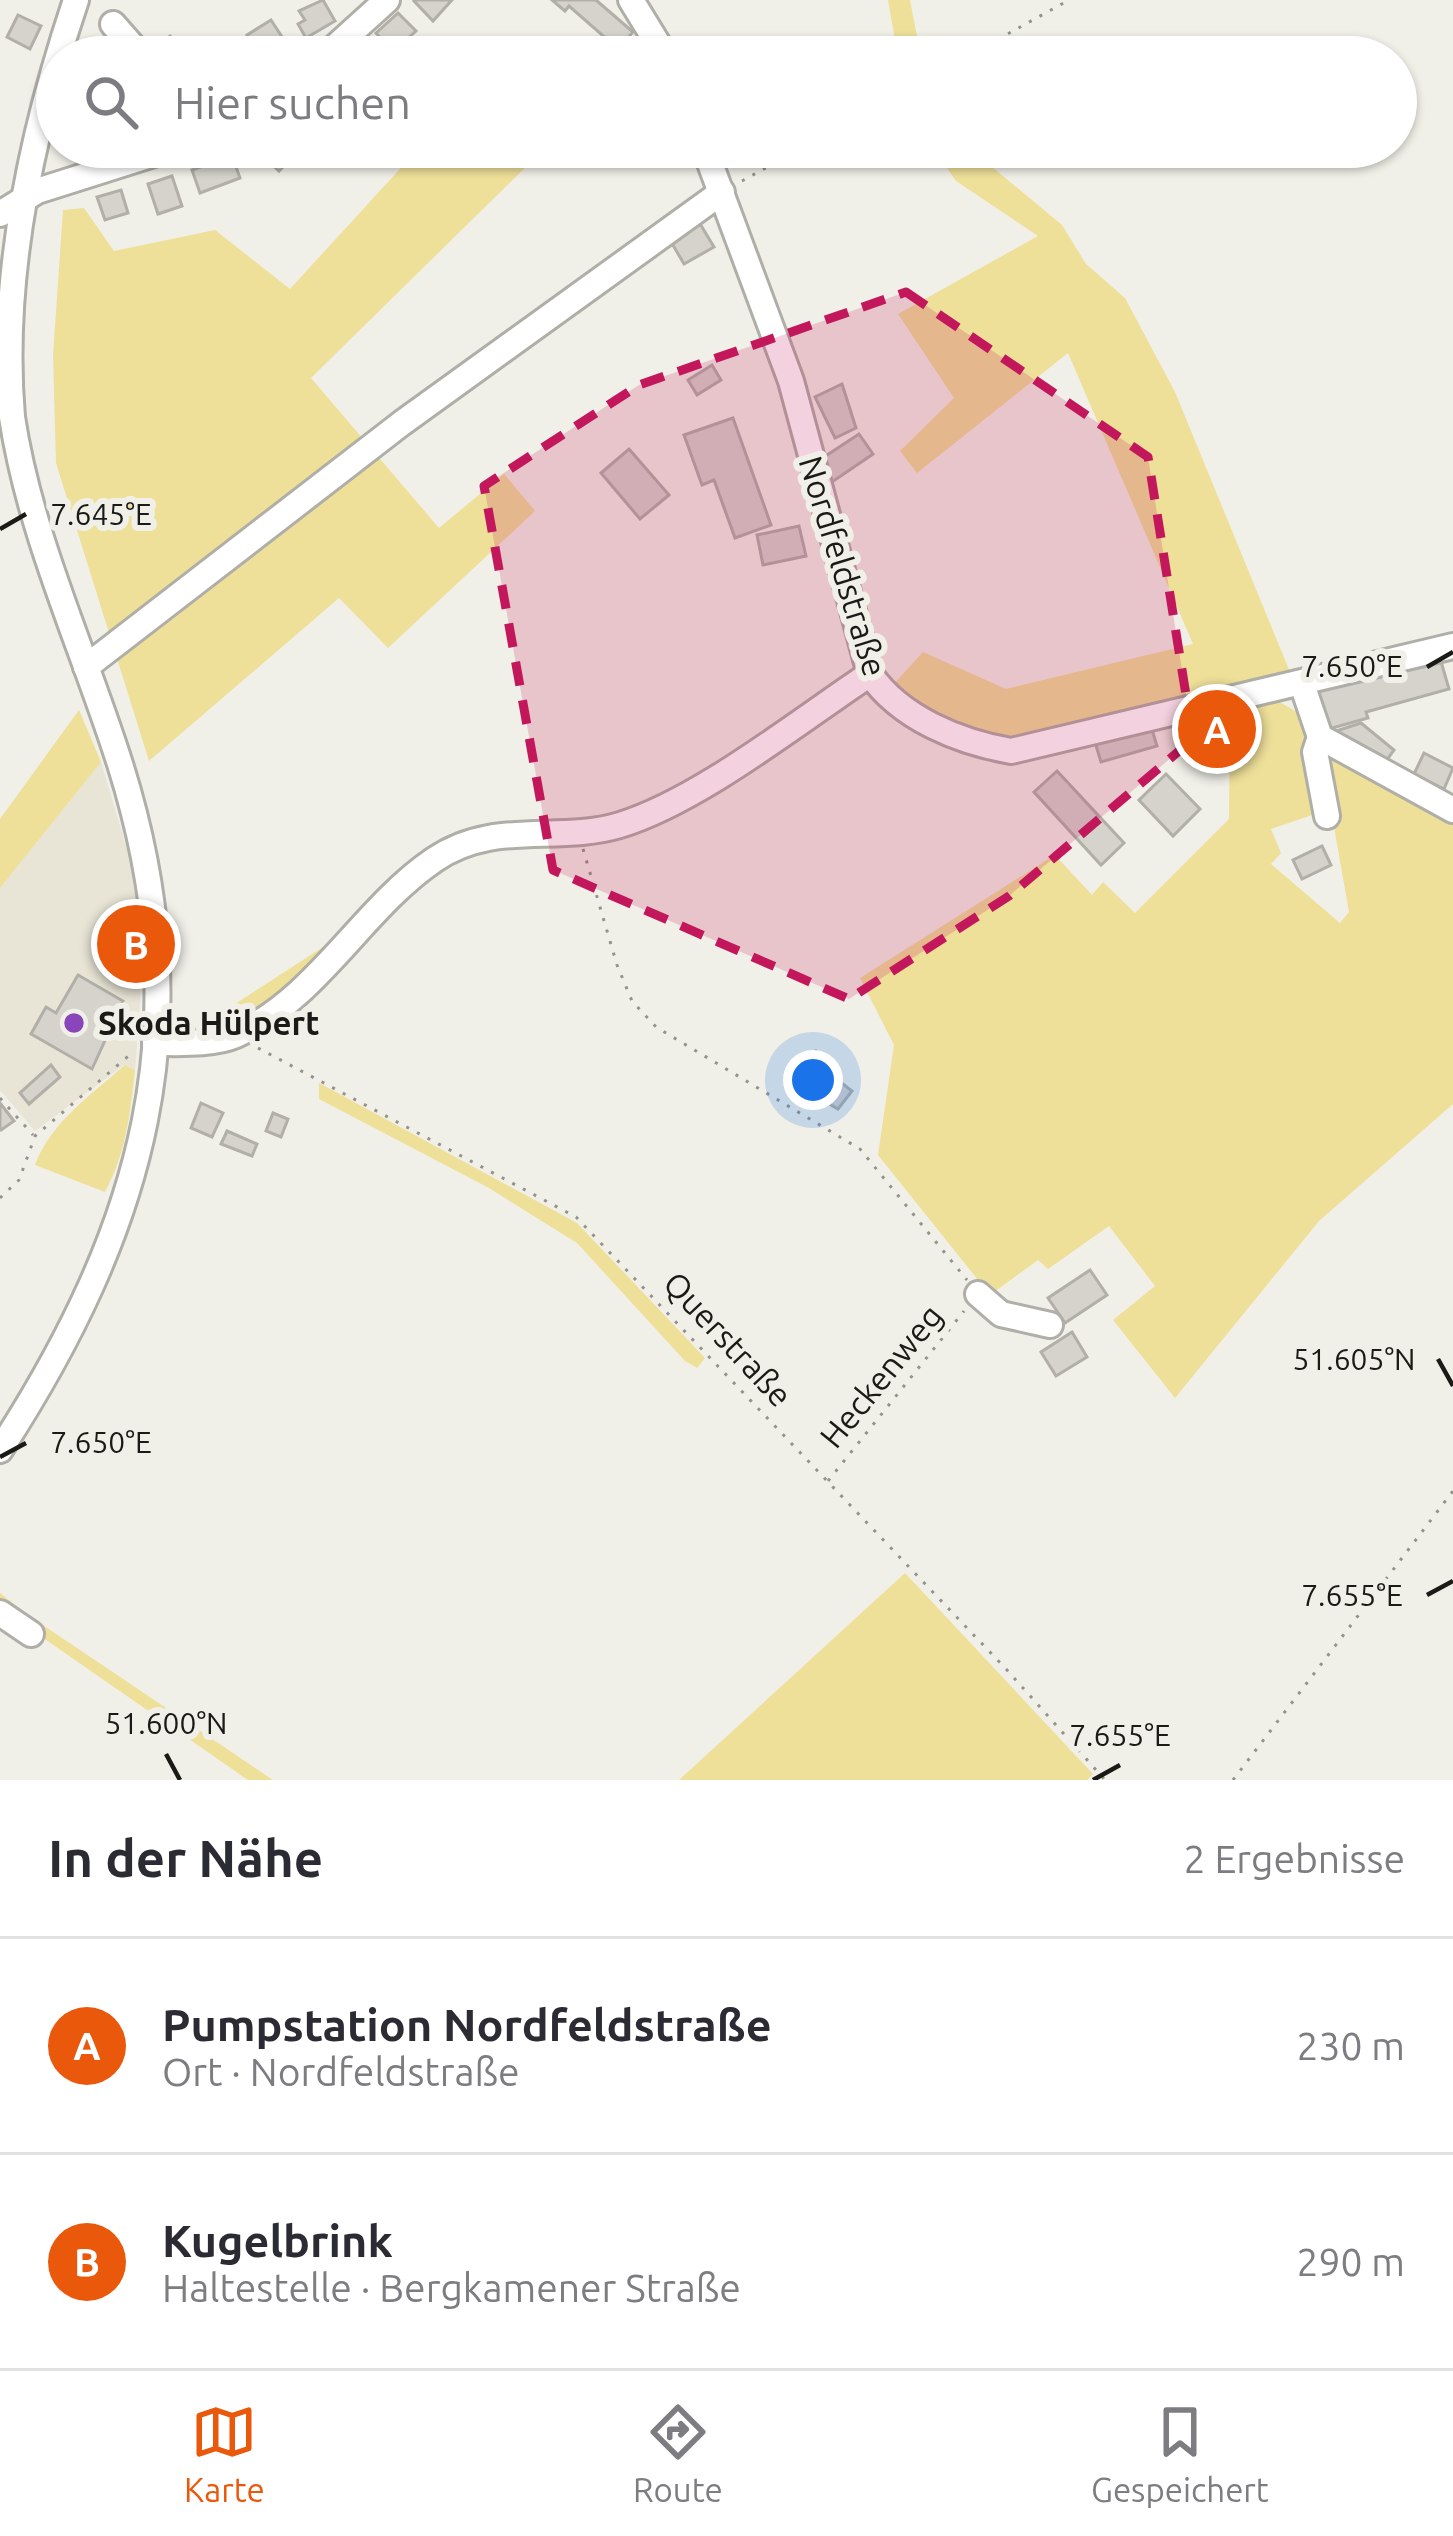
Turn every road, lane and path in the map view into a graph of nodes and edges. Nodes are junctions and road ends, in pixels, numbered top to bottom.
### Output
1 (76, 0) edge
2 (387, 0) edge
3 (631, 0) edge
4 (1069, 0) edge
5 (113, 24) dead end
6 (65, 36) edge
7 (124, 36) edge
8 (347, 36) edge
9 (653, 36) edge
10 (1004, 36) edge
11 (36, 133) edge
12 (116, 168) edge
13 (712, 168) edge
14 (765, 168) edge
15 (722, 192) junction
16 (23, 201) junction
17 (0, 214) edge
18 (1453, 646) edge
19 (86, 667) junction
20 (870, 674) junction
21 (1302, 684) junction
22 (1320, 737) junction
23 (1453, 810) edge
24 (1327, 816) dead end
25 (578, 830) junction
26 (235, 1036) junction
27 (155, 1043) junction
28 (0, 1098) edge
29 (35, 1136) junction
30 (0, 1198) edge
31 (978, 1294) junction
32 (1050, 1325) dead end
33 (0, 1450) edge
34 (827, 1482) junction
35 (1453, 1491) edge
36 (0, 1613) edge
37 (31, 1634) dead end
38 (1105, 1780) edge
39 (1233, 1780) edge

1 - 6 street
2 - 8 street
3 - 9 street
4 - 10 path
5 - 7 street
11 - 16 street
12 - 16 street
13 - 15 street, Nordfeldstraße
14 - 15 path
15 - 19 street
15 - 20 street, Nordfeldstraße
16 - 17 street
16 - 19 street
18 - 21 street, Nordfeldstraße
19 - 27 street
20 - 21 street, Nordfeldstraße
20 - 25 street
21 - 22 street
22 - 23 street
22 - 24 street
25 - 26 street
25 - 31 path, Heckenweg
26 - 27 street
26 - 34 path, Querstraße
27 - 29 path
27 - 33 street
28 - 29 path
29 - 30 path
31 - 32 street
31 - 34 path, Heckenweg
34 - 38 path, Querstraße
35 - 39 path
36 - 37 street

